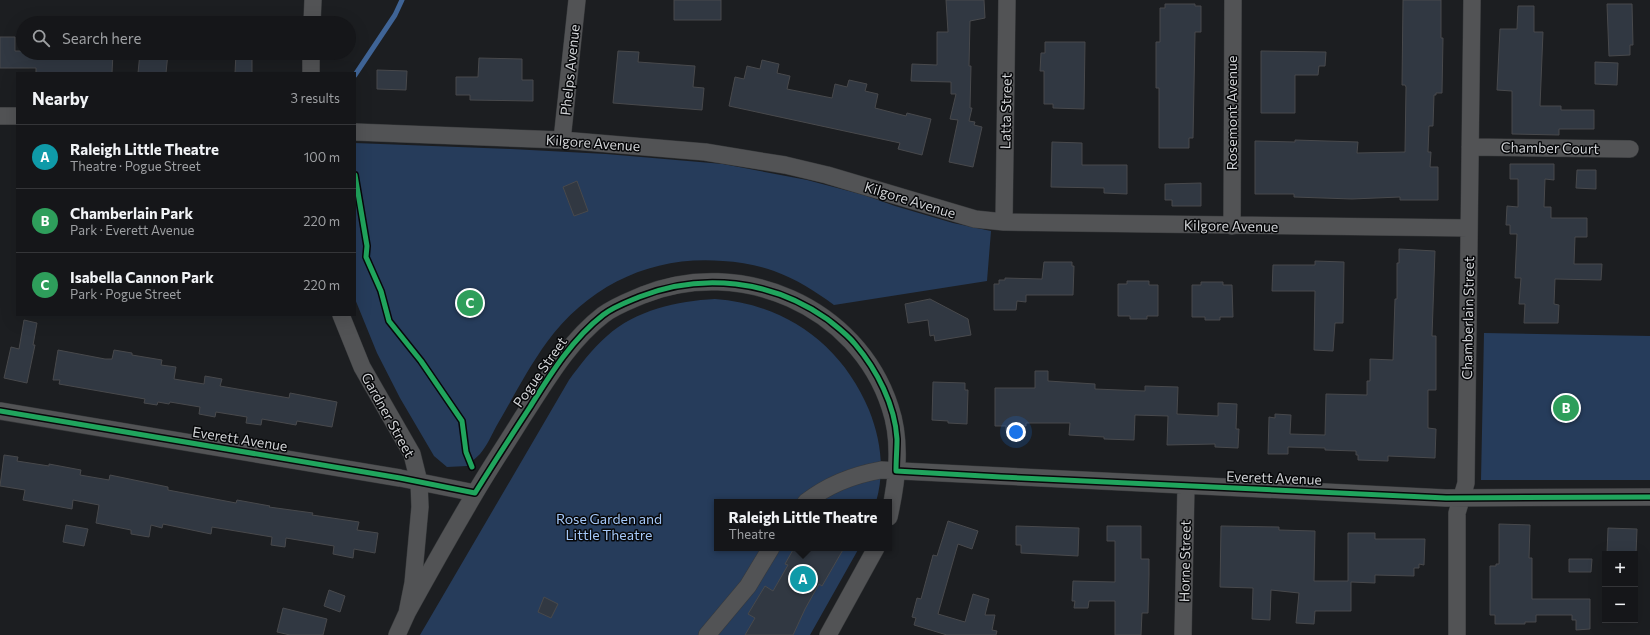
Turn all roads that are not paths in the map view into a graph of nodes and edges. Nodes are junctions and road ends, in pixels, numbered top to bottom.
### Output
1 (313, 0) edge
2 (577, 0) edge
3 (1007, 0) edge
4 (1233, 0) edge
5 (1472, 0) edge
6 (312, 16) edge
7 (311, 60) edge
8 (311, 72) edge
9 (0, 116) edge
10 (16, 116) edge
11 (356, 132) edge
12 (562, 140) junction
13 (1470, 147) junction
14 (1630, 149) dead end
15 (1004, 222) junction
16 (1232, 226) junction
17 (1469, 228) junction
18 (341, 316) edge
19 (0, 411) edge
20 (896, 471) junction
21 (419, 482) junction
22 (1186, 486) junction
23 (475, 493) junction
24 (1650, 497) edge
25 (810, 499) edge
26 (892, 499) edge
27 (1461, 499) junction
28 (769, 551) edge
29 (874, 551) edge
30 (407, 613) junction
31 (396, 635) edge
32 (707, 635) edge
33 (828, 635) edge
34 (1183, 635) edge
35 (1457, 635) edge

1 - 6 street
2 - 12 street, Phelps Avenue
3 - 15 street, Latta Street
4 - 16 street, Rosemont Avenue
5 - 13 street, Chamberlain Street
7 - 8 street
9 - 10 street
11 - 12 street, Kilgore Avenue
12 - 15 street, Kilgore Avenue
13 - 14 street, Chamber Court
13 - 17 street, Chamberlain Street
15 - 16 street, Kilgore Avenue
16 - 17 street, Kilgore Avenue
17 - 27 street, Chamberlain Street
18 - 21 street, Gardner Street
19 - 21 street, Everett Avenue
20 - 22 street, Everett Avenue
20 - 23 street, Pogue Street
20 - 25 street, Everett Avenue
20 - 26 street, Pogue Street
21 - 23 street, Everett Avenue
21 - 30 street, Gardner Street
22 - 27 street, Everett Avenue
22 - 34 street, Horne Street
23 - 30 street, Pogue Street
24 - 27 street, Everett Avenue
27 - 35 street, Chamberlain Street
28 - 32 street
29 - 33 street
30 - 31 street, Gardner Street

